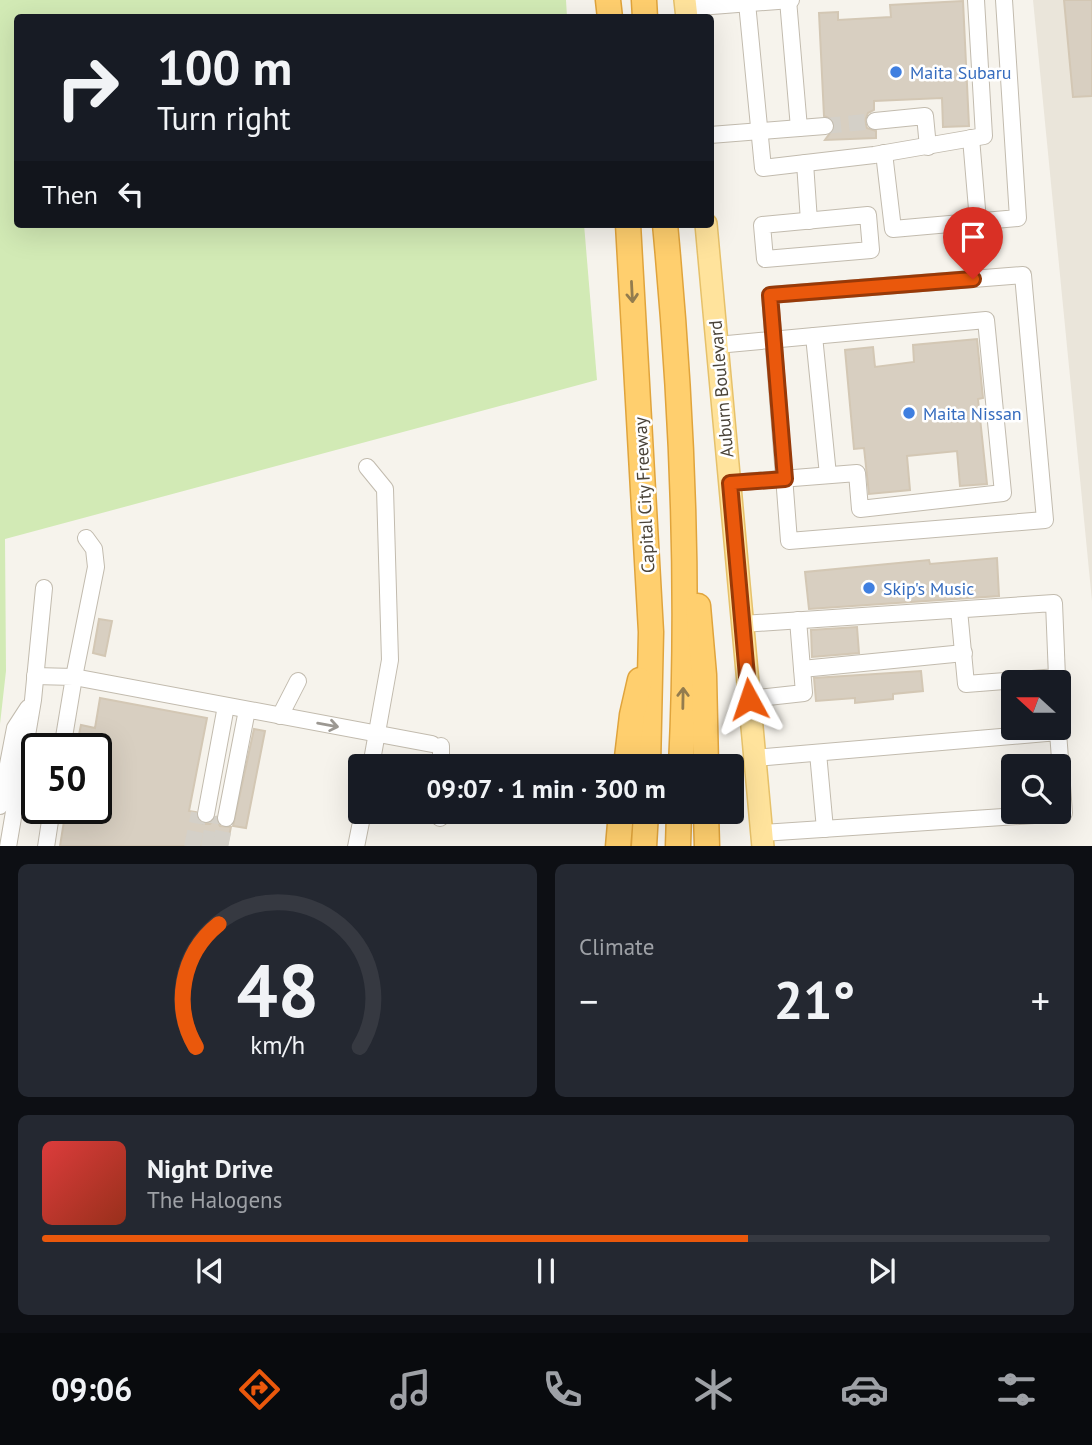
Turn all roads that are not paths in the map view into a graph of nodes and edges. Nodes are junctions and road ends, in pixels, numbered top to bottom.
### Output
1 (790, 0) edge
2 (976, 0) edge
3 (1004, 0) edge
4 (747, 3) junction
5 (686, 8) edge
6 (875, 121) tunnel mouth
7 (825, 126) tunnel mouth
8 (799, 128) junction
9 (759, 132) junction
10 (1012, 133) junction
11 (714, 135) edge
12 (977, 137) junction
13 (928, 147) junction
14 (884, 153) junction
15 (805, 163) junction
16 (809, 221) junction
17 (978, 221) junction
18 (628, 228) edge
19 (665, 228) edge
20 (706, 228) edge
21 (893, 229) junction
22 (870, 230) junction
23 (814, 336) junction
24 (774, 340) junction
25 (717, 345) junction
26 (678, 387) junction
27 (367, 467) dead end
28 (828, 475) junction
29 (785, 479) junction
30 (730, 483) junction
31 (86, 538) dead end
32 (44, 588) dead end
33 (959, 610) junction
34 (798, 621) junction
35 (743, 624) junction
36 (651, 632) junction
37 (964, 653) junction
38 (802, 669) junction
39 (35, 676) junction
40 (74, 677) junction
41 (298, 681) dead end
42 (749, 699) junction
43 (33, 700) junction
44 (231, 707) junction
45 (280, 716) junction
46 (65, 733) edge
47 (377, 734) junction
48 (818, 752) junction
49 (373, 754) edge
50 (438, 754) edge
51 (627, 754) edge
52 (648, 754) edge
53 (681, 754) edge
54 (706, 754) edge
55 (755, 758) junction
56 (0, 806) edge
57 (49, 824) edge
58 (361, 824) edge
59 (620, 824) edge
60 (645, 824) edge
61 (679, 824) edge
62 (706, 824) edge
63 (825, 829) junction
64 (763, 840) edge
65 (8, 846) edge
66 (46, 846) edge
67 (356, 846) edge
68 (618, 846) edge
69 (644, 846) edge
70 (678, 846) edge
71 (707, 846) edge

1 - 4 lane
1 - 8 lane
2 - 12 lane
3 - 10 lane
4 - 5 lane
4 - 9 lane
6 - 13 lane
7 - 8 lane
8 - 9 lane
9 - 11 lane
9 - 15 lane
10 - 12 lane
10 - 17 lane
12 - 13 lane
12 - 17 lane
13 - 14 lane
14 - 15 lane
14 - 21 lane
15 - 16 lane
16 - 22 lane
16 - 22 lane
17 - 21 lane
18 -> 36 highway, Capital City Freeway
19 - 26 highway, Capital City Freeway
20 - 25 main road, Auburn Boulevard
21 - 22 lane
23 - 24 lane
23 - 28 lane
23 - 28 lane
24 - 25 lane
24 - 29 lane
24 - 29 lane
25 - 30 main road, Auburn Boulevard
53 -> 26 highway, Capital City Freeway
26 - 54 highway
27 - 47 lane
28 - 29 lane
29 - 30 lane
30 - 35 main road, Auburn Boulevard
31 - 40 lane
32 - 39 lane
33 - 34 lane
33 - 37 lane
33 - 37 lane
34 - 35 lane
34 - 38 lane
35 - 42 main road, Auburn Boulevard
36 - 51 highway
36 - 52 highway, Capital City Freeway
37 - 38 lane
38 - 42 lane
39 - 40 lane
39 - 43 lane
40 - 44 lane
40 - 46 lane
41 - 45 lane
42 - 55 main road, Auburn Boulevard
43 - 56 lane
43 - 65 lane
44 - 44 lane
44 - 45 lane
45 -> 47 lane
47 - 49 lane
47 - 50 lane
48 - 55 lane
48 - 63 lane
48 - 63 lane
55 - 64 main road, Auburn Boulevard
57 - 66 lane
58 - 67 lane
59 - 68 highway
60 - 69 highway
61 - 70 highway
62 - 71 highway
63 - 64 lane

